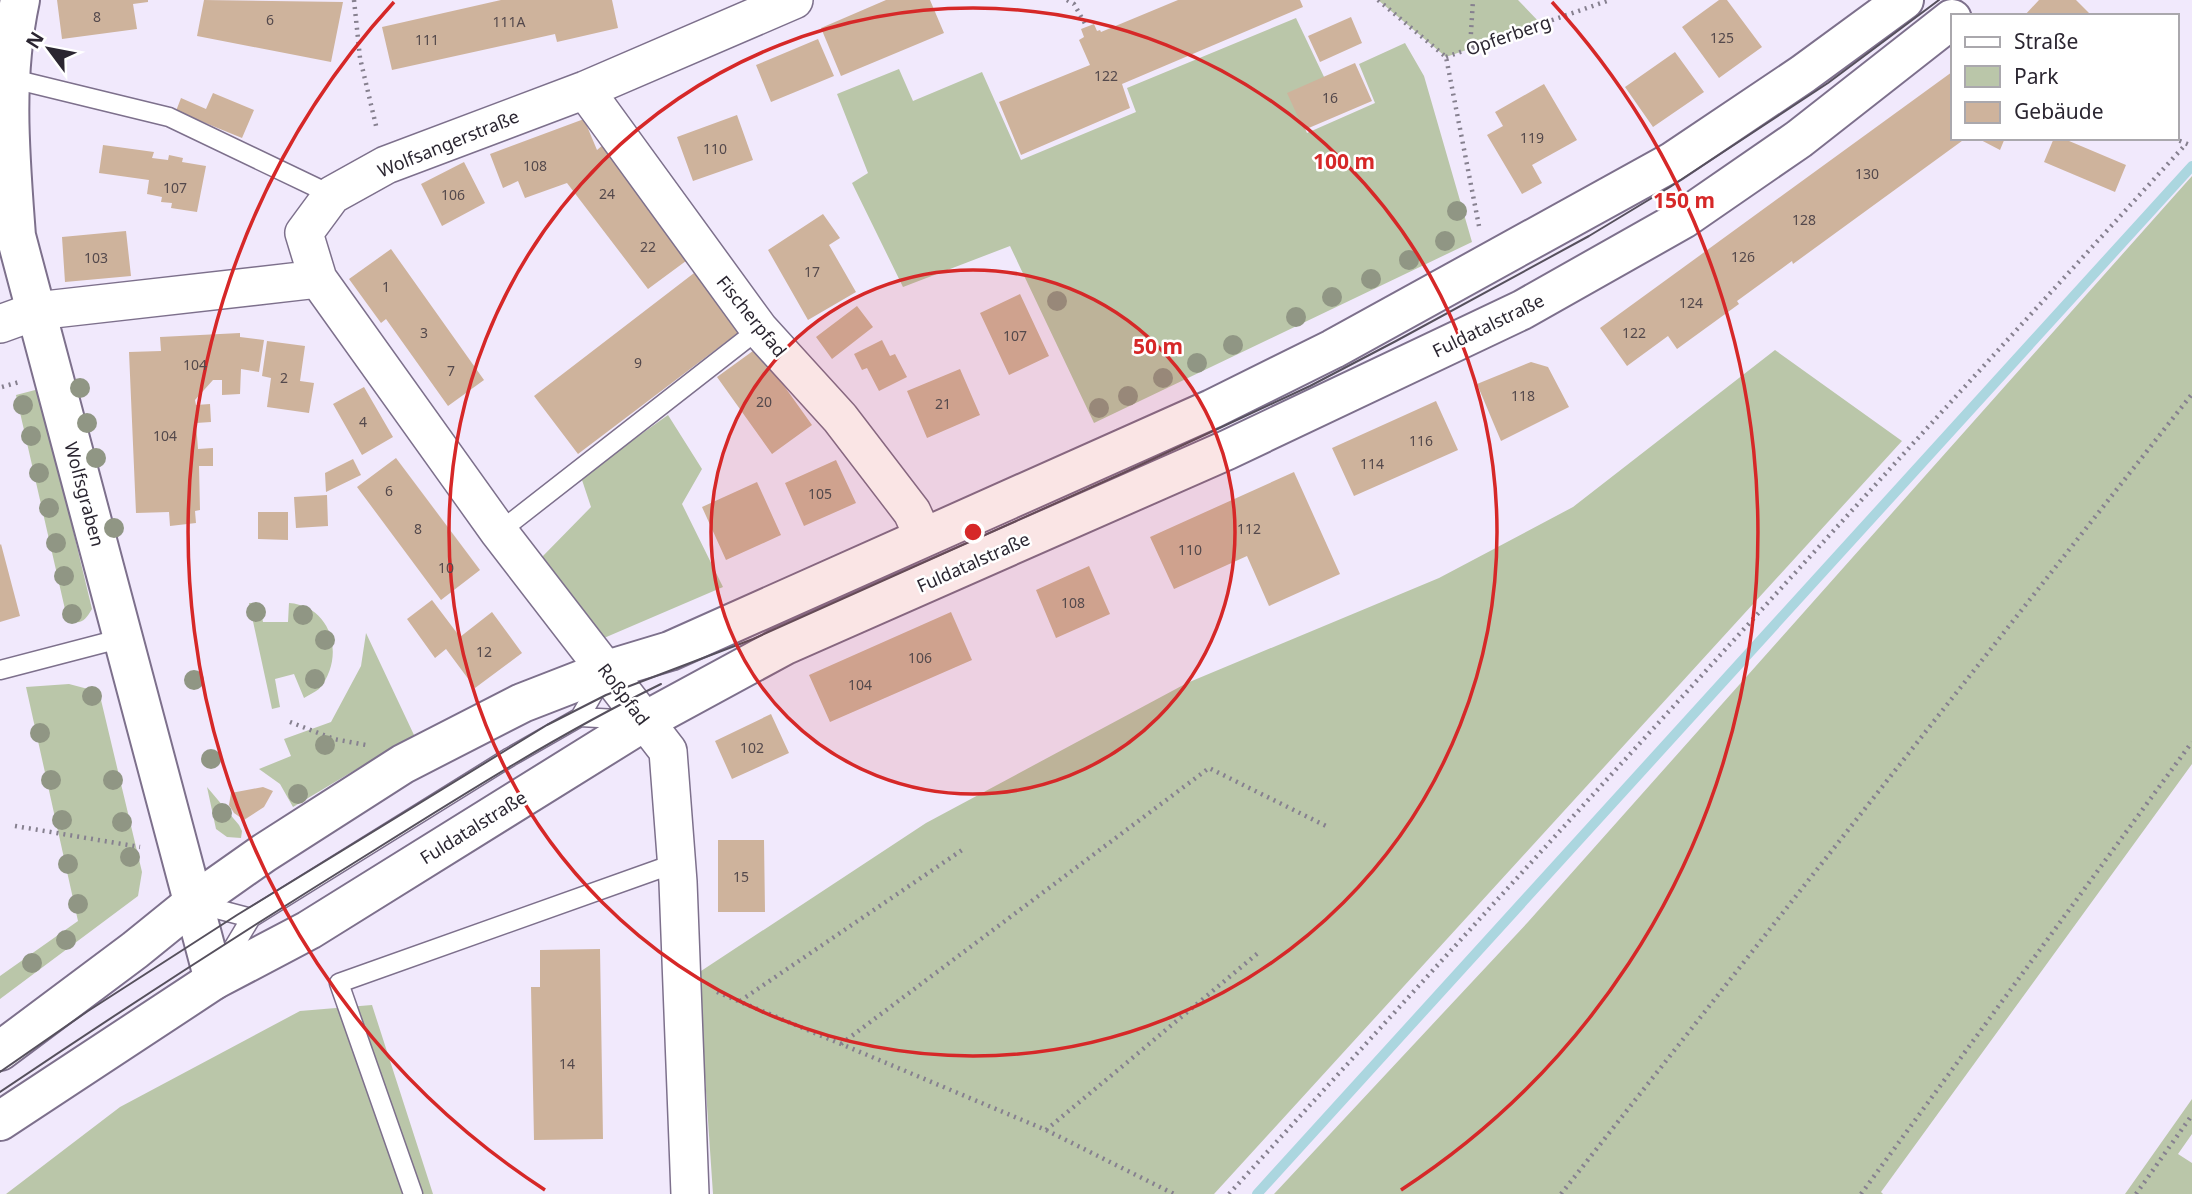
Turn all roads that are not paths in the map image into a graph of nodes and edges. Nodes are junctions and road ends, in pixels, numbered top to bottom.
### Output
1 (794, 0) edge
2 (1906, 0) edge
3 (1973, 0) edge
4 (12, 10) edge
5 (1959, 14) edge
6 (1951, 22) edge
7 (9, 78) junction
8 (584, 90) junction
9 (332, 195) junction
10 (318, 279) junction
11 (36, 311) junction
12 (0, 324) edge
13 (759, 330) junction
14 (499, 532) junction
15 (923, 537) junction
16 (123, 638) junction
17 (0, 670) edge
18 (607, 670) junction
19 (580, 717) junction
20 (645, 720) junction
21 (676, 863) junction
22 (193, 903) junction
23 (251, 918) junction
24 (214, 981) junction
25 (0, 1051) edge
26 (0, 1121) edge
27 (413, 1194) edge
28 (690, 1194) edge

1 - 8 street, Wolfsangerstraße
2 - 6 street
2 - 15 main road
3 - 5 main road, Fuldatalstraße
4 - 7 main road, Wolfsgraben
6 - 20 main road, Fuldatalstraße
7 - 9 lane
7 - 11 main road, Wolfsgraben
8 - 9 street, Wolfsangerstraße
8 - 13 street, Fischerpfad
9 - 10 street, Wolfsangerstraße
10 - 11 street
10 - 14 street, Roßpfad
11 - 12 street
11 - 16 main road, Wolfsgraben
13 - 14 lane
13 - 15 street, Fischerpfad
14 - 18 street, Roßpfad
15 - 18 main road
16 - 17 lane
16 - 22 main road, Wolfsgraben
18 - 19 lane
18 - 20 street, Roßpfad
18 - 22 main road
19 - 20 lane
19 - 23 lane
20 - 21 street, Roßpfad
20 - 24 main road, Fuldatalstraße
21 - 27 lane
21 - 28 street, Roßpfad
22 - 23 lane
22 - 24 main road, Wolfsgraben
22 - 25 main road
23 - 24 lane
24 - 26 main road, Fuldatalstraße

